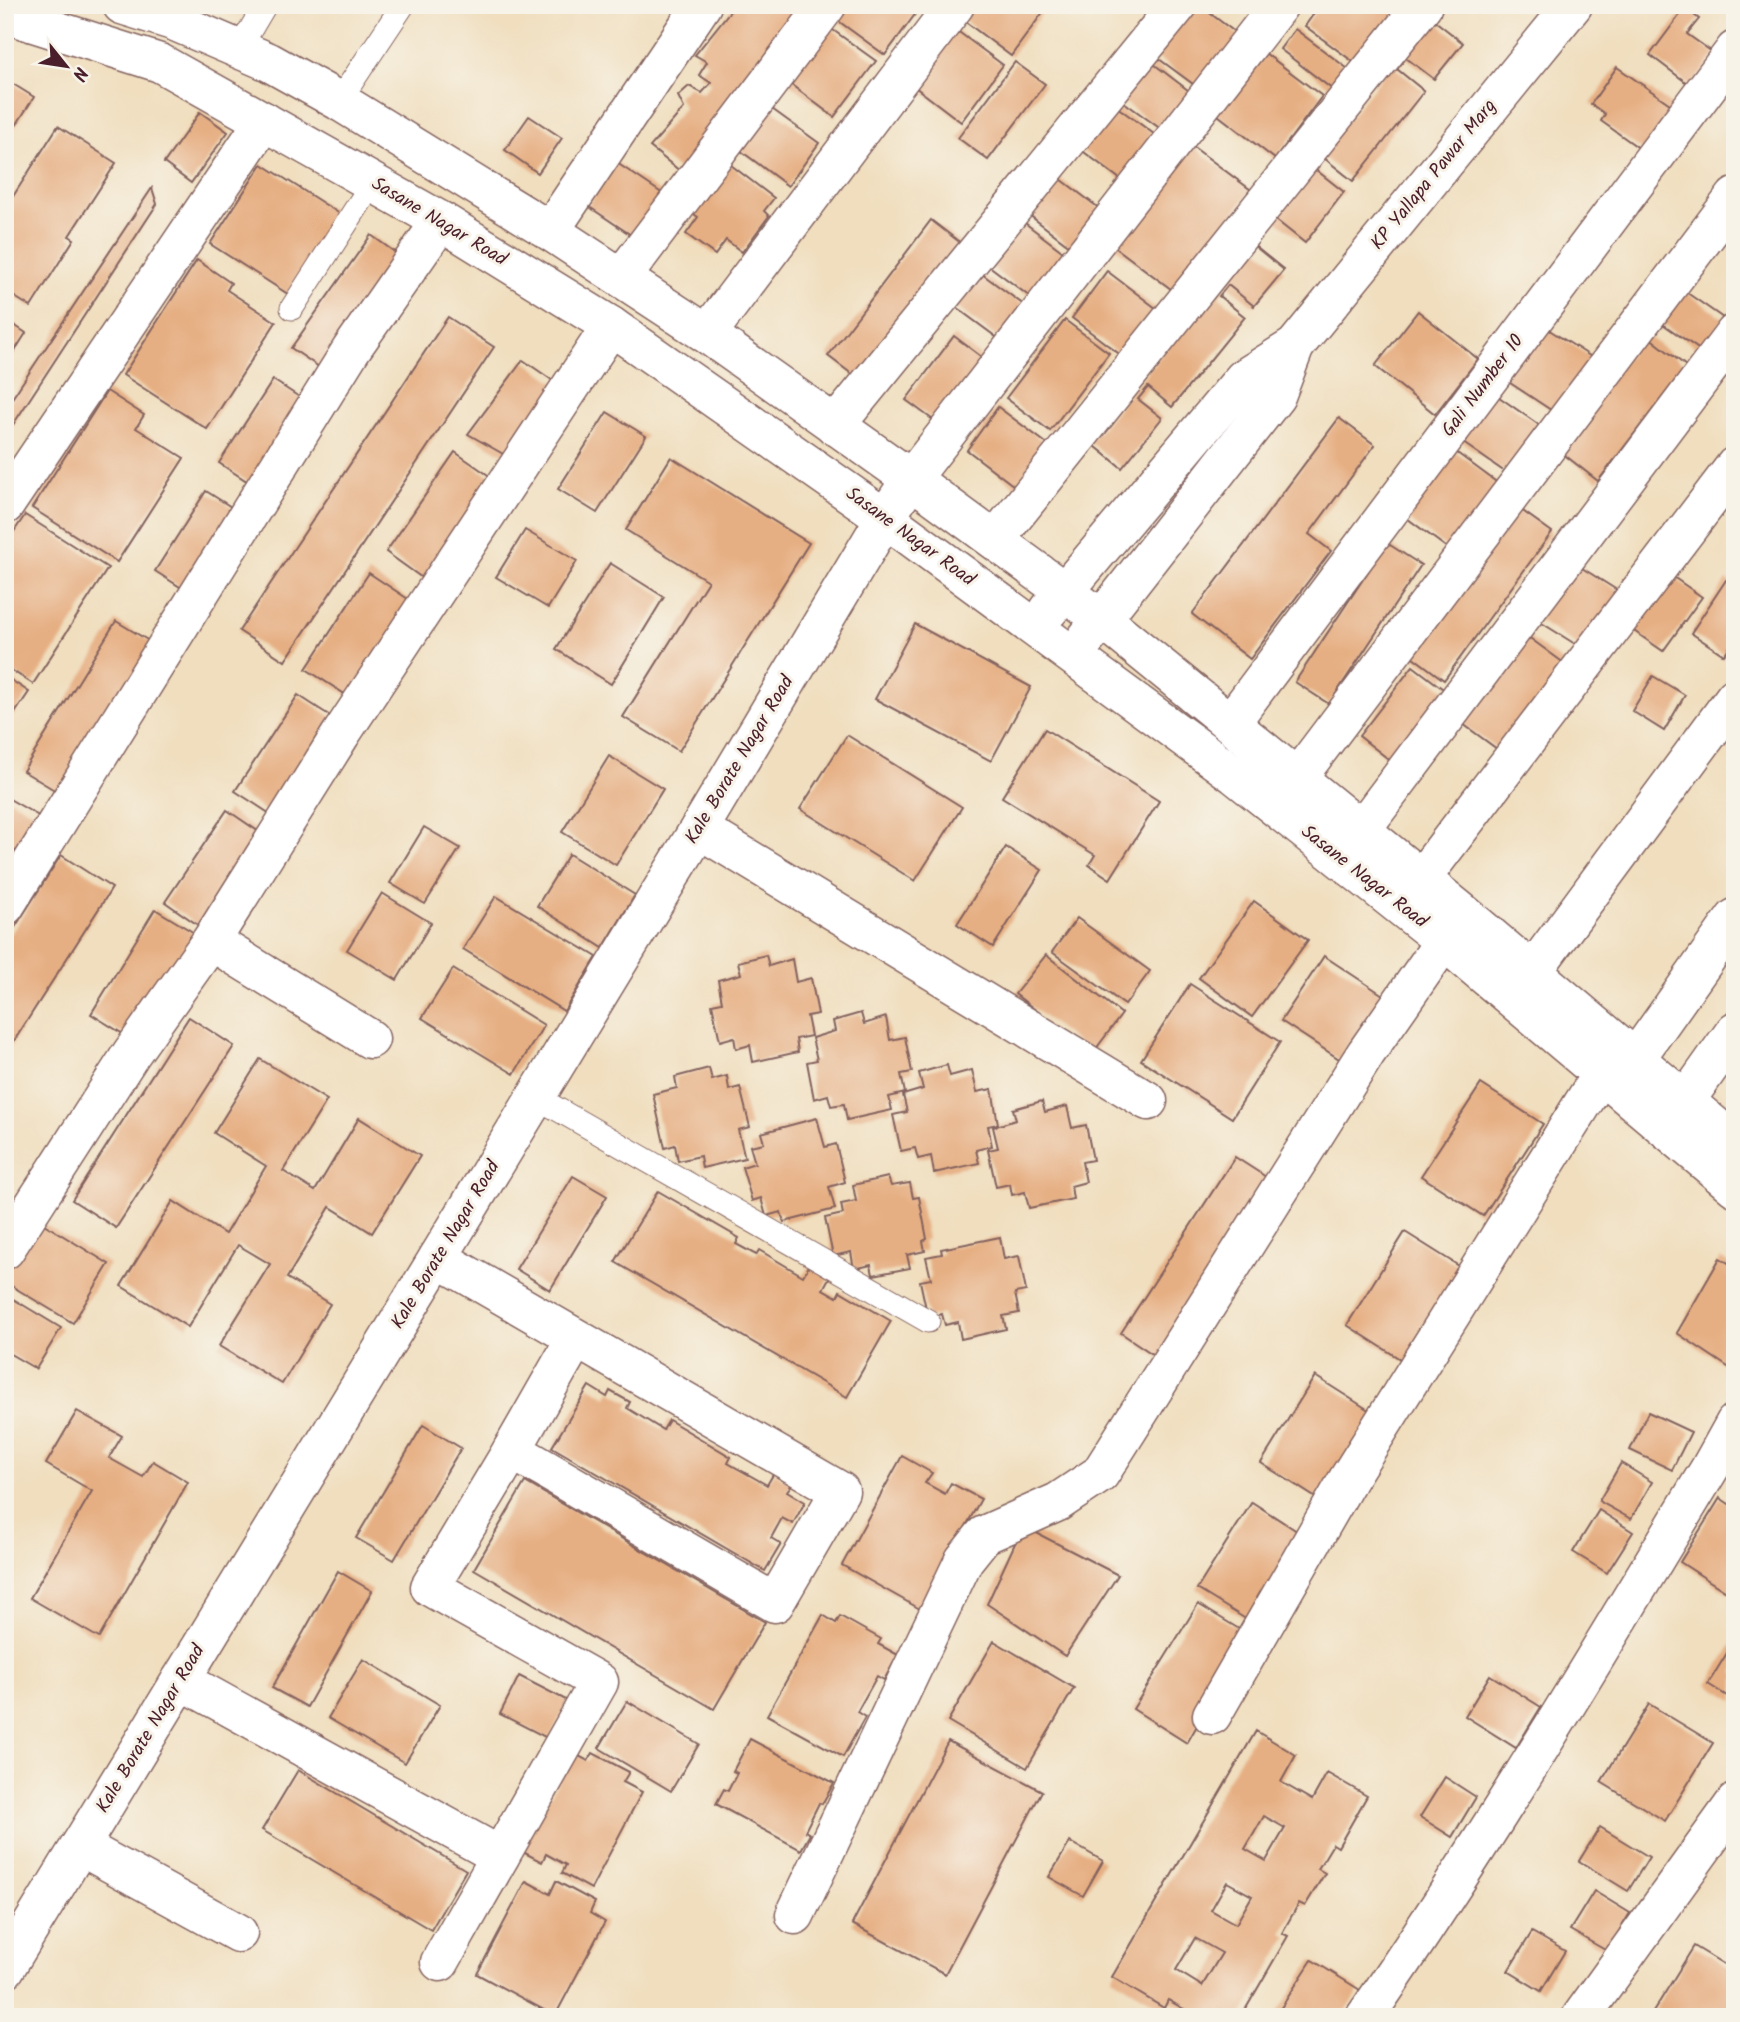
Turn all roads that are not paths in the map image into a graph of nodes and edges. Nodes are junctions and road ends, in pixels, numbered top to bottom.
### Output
1 (122, 5) edge
2 (265, 5) edge
3 (403, 5) edge
4 (702, 5) edge
5 (827, 5) edge
6 (955, 5) edge
7 (1178, 5) edge
8 (1279, 5) edge
9 (1423, 5) edge
10 (1573, 5) edge
11 (5, 14) edge
12 (239, 48) junction
13 (1735, 50) edge
14 (339, 101) junction
15 (264, 121) junction
16 (373, 182) junction
17 (1735, 197) edge
18 (441, 222) junction
19 (550, 231) junction
20 (622, 277) junction
21 (292, 309) dead end
22 (611, 326) junction
23 (1735, 333) edge
24 (706, 334) junction
25 (1295, 346) junction
26 (835, 426) junction
27 (1735, 466) edge
28 (911, 479) junction
29 (5, 505) edge
30 (885, 519) junction
31 (995, 540) junction
32 (1065, 592) junction
33 (1102, 619) junction
34 (1035, 627) junction
35 (1073, 655) junction
36 (1735, 697) edge
37 (1231, 722) junction
38 (1297, 778) junction
39 (699, 829) junction
40 (1361, 830) junction
41 (1421, 878) junction
42 (5, 906) edge
43 (1735, 918) edge
44 (211, 941) junction
45 (1444, 941) junction
46 (1532, 972) junction
47 (1735, 1031) edge
48 (370, 1040) dead end
49 (1620, 1059) junction
50 (536, 1097) junction
51 (1686, 1100) junction
52 (1148, 1101) dead end
53 (1735, 1143) edge
54 (1735, 1187) edge
55 (5, 1250) edge
56 (438, 1258) junction
57 (928, 1321) dead end
58 (576, 1338) junction
59 (1735, 1423) edge
60 (512, 1450) junction
61 (181, 1680) junction
62 (1212, 1715) dead end
63 (1735, 1803) edge
64 (80, 1846) junction
65 (500, 1856) junction
66 (795, 1915) dead end
67 (238, 1933) dead end
68 (440, 1962) dead end
69 (5, 1969) edge
70 (1365, 2017) edge
71 (1581, 2017) edge

1 - 12 street, Sasane Nagar Road
2 - 12 lane
3 - 14 lane
4 - 19 street
5 - 20 street
6 - 24 street
7 - 26 street
8 - 28 street, Kale Borate Nagar Road
9 - 31 street
10 - 25 street, KP Yallapa Pawar Marg
11 - 15 street, Sasane Nagar Road
12 - 14 street, Sasane Nagar Road
13 - 37 street, Gali Number 10
14 - 19 street, Sasane Nagar Road
15 - 16 street, Sasane Nagar Road
15 - 29 street
16 - 18 street, Sasane Nagar Road
16 - 21 lane
17 - 38 street
18 - 22 street, Sasane Nagar Road
18 - 42 street
19 - 20 street, Sasane Nagar Road
20 - 24 street, Sasane Nagar Road
22 - 30 street, Sasane Nagar Road
22 - 44 street
23 - 40 street
24 - 26 street, Sasane Nagar Road
25 - 32 street, KP Yallapa Pawar Marg
25 - 33 street, KP Yallapa Pawar Marg
26 - 28 street, Sasane Nagar Road
27 - 41 street
28 - 30 street, Kale Borate Nagar Road
28 - 31 street, Sasane Nagar Road
30 - 34 street, Sasane Nagar Road
30 - 39 street, Kale Borate Nagar Road
31 - 32 street, Sasane Nagar Road
32 - 33 street, Sasane Nagar Road
32 - 34 street, KP Yallapa Pawar Marg
33 - 35 street, KP Yallapa Pawar Marg
33 - 37 street, Sasane Nagar Road
34 - 35 street, Sasane Nagar Road
35 - 45 street, Sasane Nagar Road
36 - 46 street
37 - 38 street, Sasane Nagar Road
38 - 40 street, Sasane Nagar Road
39 - 50 street, Kale Borate Nagar Road
39 - 52 street
40 - 41 street, Sasane Nagar Road
41 - 46 street, Sasane Nagar Road
43 - 49 street
44 - 48 street
44 - 55 street
45 - 49 street, Sasane Nagar Road
45 - 66 street
46 - 49 street, Sasane Nagar Road
47 - 51 street
49 - 51 street, Sasane Nagar Road
49 - 54 street, Sasane Nagar Road
49 - 62 street
50 - 56 street, Kale Borate Nagar Road
50 - 57 lane
51 - 53 street, Sasane Nagar Road
56 - 58 street
56 - 61 street, Kale Borate Nagar Road
58 - 60 street
58 - 60 street
59 - 70 street
60 - 65 street
61 - 64 street, Kale Borate Nagar Road
61 - 65 street
63 - 71 street
64 - 67 street
64 - 69 street, Kale Borate Nagar Road
65 - 68 street

